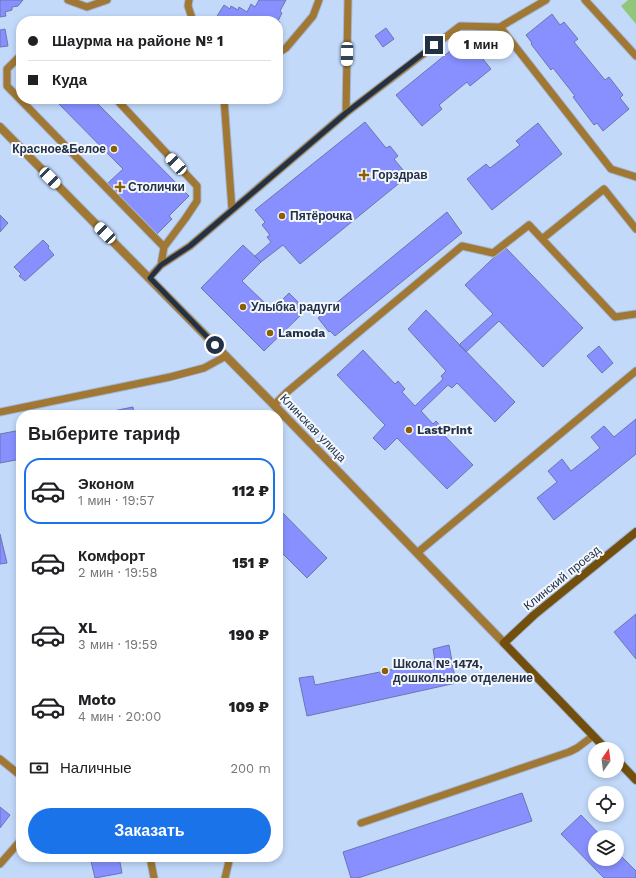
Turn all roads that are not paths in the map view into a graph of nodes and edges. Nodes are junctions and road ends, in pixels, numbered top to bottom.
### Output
1 (68, 0) edge
2 (107, 0) edge
3 (189, 0) edge
4 (319, 0) edge
5 (348, 0) edge
6 (546, 0) edge
7 (585, 0) edge
8 (191, 16) edge
9 (500, 27) junction
10 (283, 50) edge
11 (636, 56) edge
12 (16, 60) edge
13 (16, 95) edge
14 (25, 104) edge
15 (121, 104) edge
16 (224, 104) edge
17 (346, 113) junction
18 (0, 127) edge
19 (636, 177) edge
20 (232, 210) junction
21 (636, 229) edge
22 (542, 239) junction
23 (164, 247) junction
24 (161, 265) junction
25 (150, 278) junction
26 (636, 314) edge
27 (226, 356) junction
28 (636, 371) edge
29 (274, 404) junction
30 (280, 410) edge
31 (0, 412) edge
32 (283, 413) edge
33 (636, 532) edge
34 (417, 553) junction
35 (504, 643) junction
36 (593, 736) junction
37 (599, 742) edge
38 (0, 759) edge
39 (624, 767) edge
40 (16, 772) edge
41 (636, 780) edge
42 (361, 823) dead end
43 (16, 846) edge
44 (151, 862) edge
45 (229, 862) edge
46 (0, 864) edge
47 (154, 878) edge
48 (225, 878) edge

1 - 2 lane
3 - 8 lane
4 - 10 lane
5 - 17 lane
6 - 9 lane
7 - 11 lane
9 - 17 lane
9 - 19 lane
12 - 13 lane
14 - 23 lane
15 - 23 lane
16 - 20 lane
17 - 20 lane
18 - 25 street, Клинская улица
20 - 24 lane
21 - 22 lane
22 - 26 lane
22 - 29 lane
23 - 24 lane
24 - 25 lane
25 - 27 street, Клинская улица
27 - 29 street, Клинская улица
27 - 31 lane
28 - 34 lane
29 - 30 street, Клинская улица
32 - 34 street, Клинская улица
33 - 35 street, Клинский проезд
34 - 35 street, Клинская улица
35 - 36 street, Клинская улица
36 - 37 street, Клинская улица
36 - 42 lane
38 - 40 lane
39 - 41 street
43 - 46 lane
44 - 47 lane
45 - 48 lane

